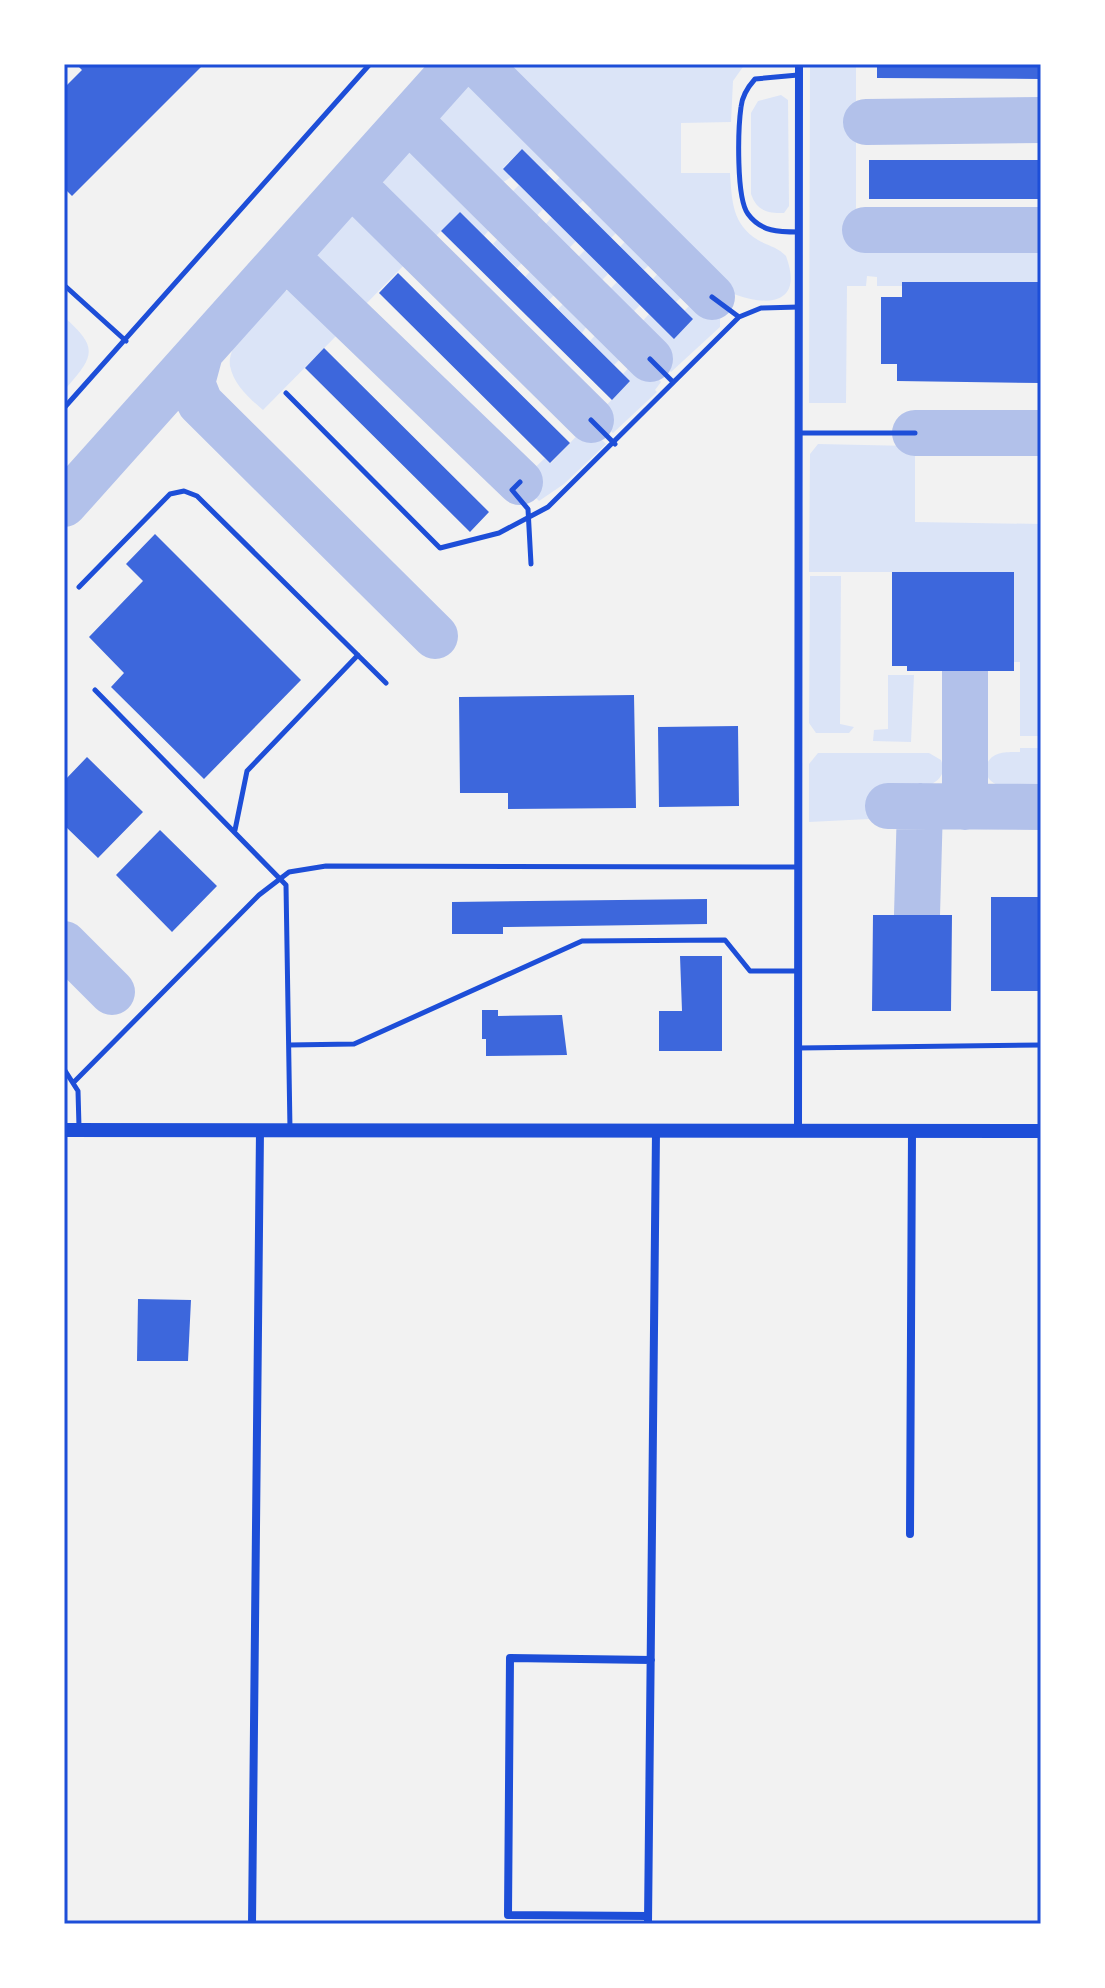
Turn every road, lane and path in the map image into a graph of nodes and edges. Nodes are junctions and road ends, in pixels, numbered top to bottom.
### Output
1 (370, 64) edge
2 (799, 64) edge
3 (799, 75) junction
4 (799, 232) junction
5 (64, 285) edge
6 (712, 297) dead end
7 (799, 307) junction
8 (739, 317) junction
9 (126, 341) junction
10 (650, 359) dead end
11 (672, 382) junction
12 (286, 393) dead end
13 (64, 408) edge
14 (591, 420) dead end
15 (799, 433) junction
16 (915, 433) dead end
17 (615, 444) junction
18 (520, 482) dead end
19 (528, 518) junction
20 (531, 564) dead end
21 (79, 587) dead end
22 (358, 655) junction
23 (386, 683) dead end
24 (95, 690) dead end
25 (235, 831) junction
26 (798, 867) junction
27 (280, 876) junction
28 (798, 971) junction
29 (289, 1045) junction
30 (1041, 1045) edge
31 (798, 1048) junction
32 (64, 1069) edge
33 (74, 1082) junction
34 (72, 1130) edge
35 (260, 1130) junction
36 (290, 1130) junction
37 (656, 1131) junction
38 (912, 1131) junction
39 (1041, 1131) edge
40 (798, 1132) junction
41 (910, 1534) dead end
42 (651, 1660) junction
43 (648, 1920) edge
44 (252, 1924) edge

1 - 9 lane
2 - 3 street
3 - 4 street
3 - 4 lane
4 - 7 street
5 - 9 lane
6 - 8 lane
7 - 8 lane
7 - 15 street
8 - 11 lane
9 - 13 lane
10 - 11 lane
11 - 17 lane
12 - 19 lane
14 - 17 lane
15 - 16 lane
15 - 26 street
17 - 19 lane
18 - 19 lane
19 - 20 lane
21 - 22 lane
22 - 23 lane
22 - 25 lane
24 - 25 lane
25 - 27 lane
26 - 27 lane
26 - 28 street
27 - 29 lane
27 - 33 lane
28 - 29 lane
28 - 31 street
29 - 36 lane
30 - 31 lane
31 - 40 street
32 - 33 lane
33 - 34 lane
34 - 35 main road
35 - 36 main road
35 - 44 street
36 - 37 main road
37 - 40 main road
37 - 42 street
38 - 39 main road
38 - 40 main road
38 - 41 street
42 - 43 street
42 - 43 street

